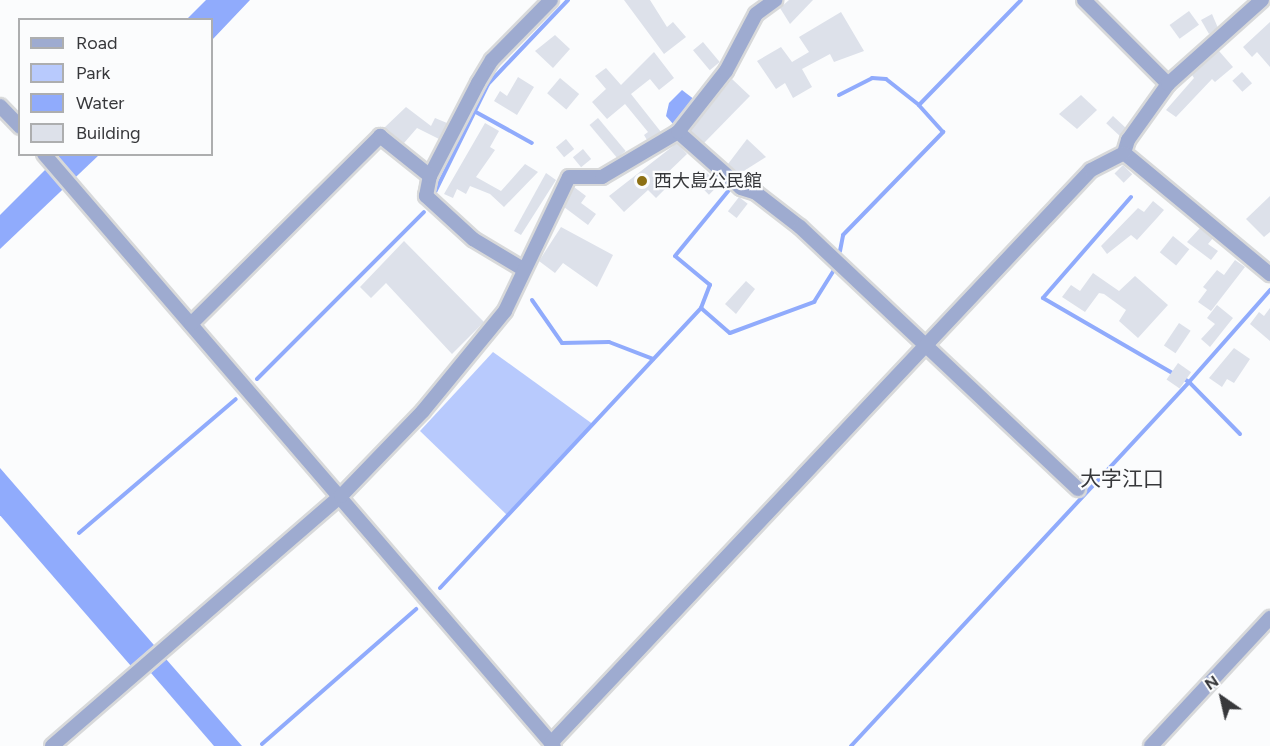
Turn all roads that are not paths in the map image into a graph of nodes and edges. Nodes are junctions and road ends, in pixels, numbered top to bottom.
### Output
1 (550, 0) edge
2 (775, 0) edge
3 (1084, 0) edge
4 (1262, 0) edge
5 (1168, 84) junction
6 (0, 105) edge
7 (18, 126) edge
8 (678, 132) junction
9 (1124, 153) junction
10 (45, 156) edge
11 (430, 176) junction
12 (523, 269) junction
13 (1270, 274) edge
14 (191, 324) junction
15 (925, 346) junction
16 (1078, 489) dead end
17 (341, 496) junction
18 (1270, 618) edge
19 (552, 744) edge
20 (52, 746) edge
21 (1150, 746) edge

1 - 11 street
2 - 8 street
3 - 5 street
4 - 5 street
5 - 9 street
6 - 7 street
8 - 12 street
8 - 15 street
9 - 13 street
9 - 15 street
10 - 14 street
11 - 12 street
11 - 14 street
12 - 17 street
14 - 17 street
15 - 16 street
15 - 19 street
17 - 19 street
17 - 20 street
18 - 21 street

